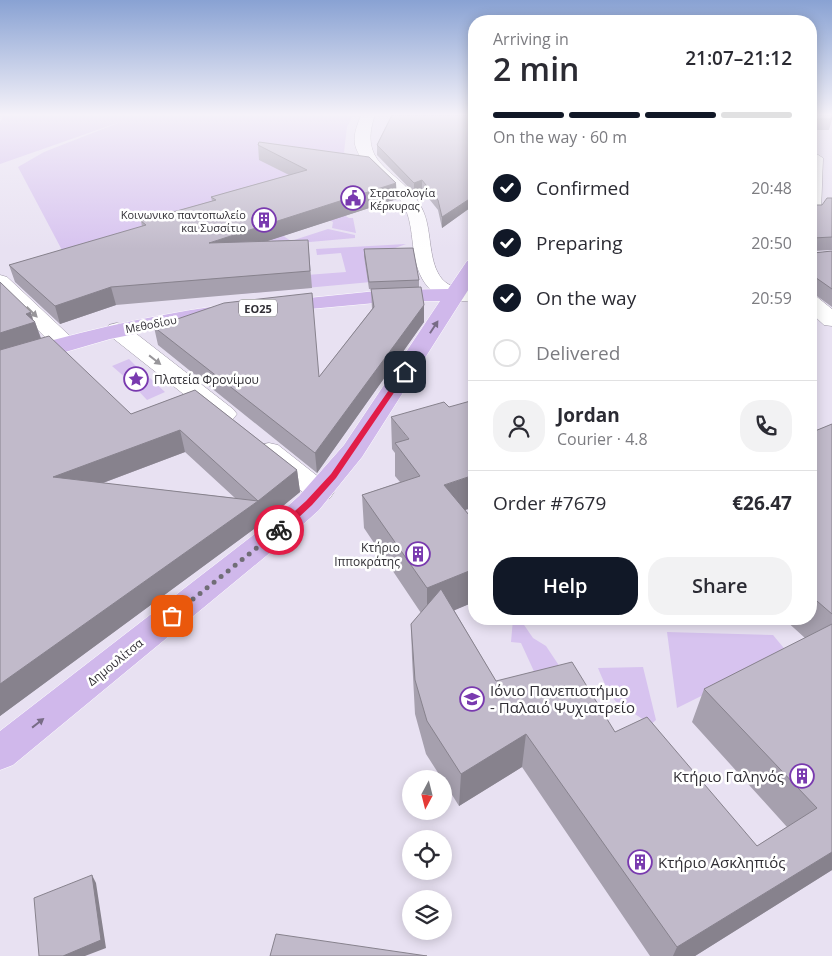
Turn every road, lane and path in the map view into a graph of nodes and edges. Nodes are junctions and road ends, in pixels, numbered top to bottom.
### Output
1 (368, 160) edge
2 (0, 281) edge
3 (468, 283) edge
4 (464, 295) edge
5 (817, 307) edge
6 (832, 320) edge
7 (116, 330) junction
8 (64, 343) junction
9 (0, 364) edge
10 (320, 492) junction
11 (0, 753) edge

1 - 4 street
2 -> 8 street
3 - 4 main road, Δημουλίτσα
4 - 7 main road, Μεθοδίου / ΕΟ25
10 -> 4 main road, Δημουλίτσα
5 - 6 street
7 - 8 main road, Μεθοδίου / ΕΟ25
7 -> 10 street
8 - 9 main road, Μεθοδίου / ΕΟ25
11 -> 10 main road, Δημουλίτσα

